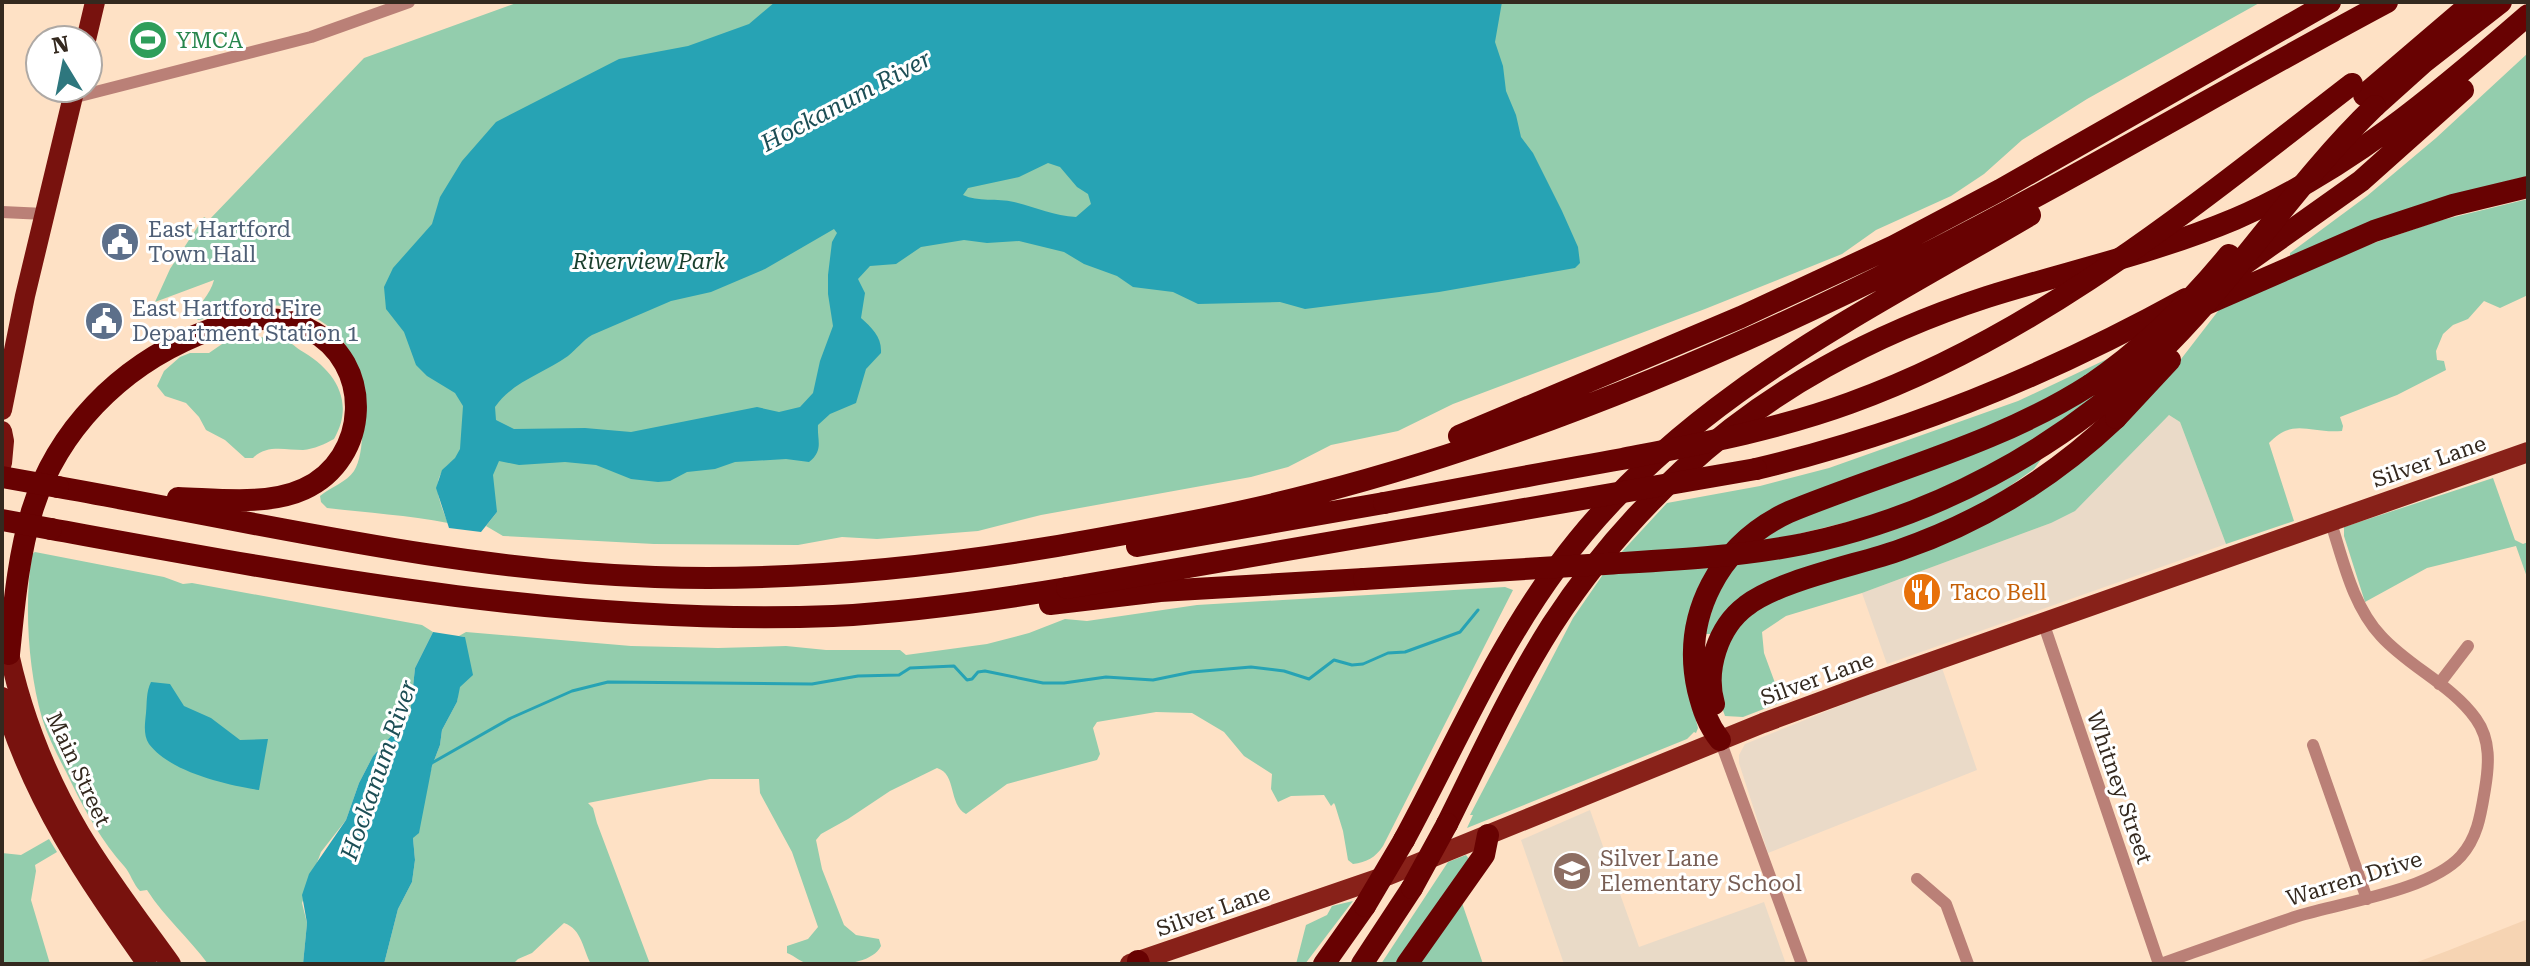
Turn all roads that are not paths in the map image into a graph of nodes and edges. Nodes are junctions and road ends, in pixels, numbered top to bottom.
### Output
1 (95, 2) edge
2 (409, 2) edge
3 (2312, 2) edge
4 (2330, 2) edge
5 (2387, 2) edge
6 (2470, 2) edge
7 (2501, 2) edge
8 (2528, 15) edge
9 (90, 24) edge
10 (2528, 29) edge
11 (2223, 62) junction
12 (2275, 62) junction
13 (104, 86) edge
14 (2364, 95) junction
15 (70, 104) edge
16 (2528, 187) edge
17 (2, 212) edge
18 (45, 214) junction
19 (2227, 281) junction
20 (2115, 337) junction
21 (2, 410) edge
22 (2, 431) edge
23 (2528, 452) edge
24 (2, 463) edge
25 (2, 477) edge
26 (1312, 494) junction
27 (116, 497) junction
28 (2, 520) edge
29 (2330, 520) junction
30 (949, 562) junction
31 (1068, 594) junction
32 (2, 619) edge
33 (2043, 622) junction
34 (2468, 646) dead end
35 (9, 654) junction
36 (2439, 684) junction
37 (2, 697) edge
38 (8, 730) edge
39 (1720, 740) junction
40 (2313, 745) dead end
41 (1488, 835) junction
42 (1917, 879) dead end
43 (2367, 899) junction
44 (1136, 963) edge
45 (147, 964) edge
46 (171, 964) edge
47 (1324, 964) edge
48 (1362, 964) edge
49 (1407, 964) edge
50 (1802, 964) edge
51 (1968, 964) edge
52 (2160, 964) edge

1 - 9 highway
2 - 13 street
3 - 11 highway
4 - 11 highway
5 - 12 highway
6 - 14 highway
7 - 14 highway
8 - 48 highway, bridge
10 - 20 highway
11 - 26 highway
12 - 26 highway
12 - 47 highway, bridge
14 - 19 highway, bridge
14 - 30 highway, bridge
14 - 39 highway, bridge
15 - 18 highway
16 - 20 highway
17 - 18 street
18 - 21 highway
19 - 31 highway, bridge
19 - 39 highway, bridge
20 - 31 highway, bridge
22 - 24 highway
23 - 29 main road, Silver Lane
25 - 27 highway, bridge
26 - 30 highway
27 - 30 highway
27 - 35 highway
28 - 31 highway, bridge
29 - 33 main road, Silver Lane
29 - 36 street, Warren Drive
32 - 35 highway, Main Street
33 - 39 main road, Silver Lane
33 - 52 street, Whitney Street
34 - 36 street
35 - 46 highway, Main Street
36 - 43 street, Warren Drive
37 - 38 highway, Main Street
38 - 45 highway, Main Street
39 - 41 main road, Silver Lane
39 - 50 street
40 - 43 street
41 - 44 main road, Silver Lane
41 - 49 highway
42 - 51 street
43 - 52 street, Warren Drive

